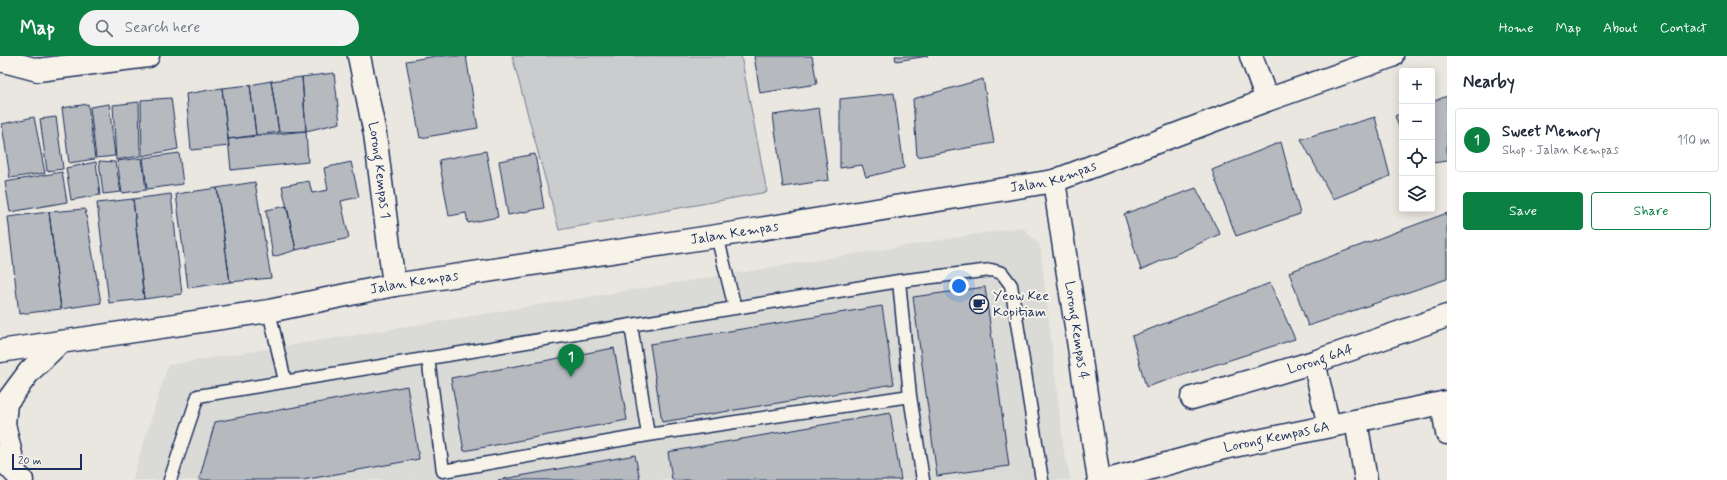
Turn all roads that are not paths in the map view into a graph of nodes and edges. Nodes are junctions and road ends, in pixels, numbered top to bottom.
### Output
1 (148, 56) edge
2 (360, 56) edge
3 (1251, 56) edge
4 (1392, 56) edge
5 (0, 60) edge
6 (1267, 100) junction
7 (1054, 181) junction
8 (717, 236) junction
9 (899, 281) junction
10 (394, 285) junction
11 (735, 308) junction
12 (269, 310) junction
13 (1447, 316) edge
14 (630, 325) junction
15 (60, 342) junction
16 (0, 351) edge
17 (428, 358) junction
18 (1314, 362) junction
19 (285, 381) junction
20 (910, 396) junction
21 (1192, 398) dead end
22 (1444, 402) edge
23 (1356, 421) junction
24 (1329, 426) junction
25 (1447, 433) edge
26 (648, 434) junction
27 (0, 456) edge
28 (18, 476) edge
29 (170, 480) edge
30 (923, 480) edge
31 (1042, 480) edge
32 (1099, 480) edge
33 (1108, 480) edge
34 (1366, 480) edge

1 - 5 main road
2 - 10 main road, Lorong Kempas 1
3 - 6 main road
4 - 6 main road, Jalan Kempas
6 - 7 main road, Jalan Kempas
7 - 8 main road, Jalan Kempas
7 - 32 main road, Lorong Kempas 4
8 - 10 main road, Jalan Kempas
8 - 11 lane
9 - 11 lane
9 - 20 lane
9 - 31 lane
10 - 12 main road, Jalan Kempas
11 - 14 lane
12 - 15 main road, Jalan Kempas
12 - 19 lane
13 - 18 main road, Lorong 6A4
14 - 17 lane
14 - 26 lane
15 - 16 main road, Jalan Kempas
15 - 28 main road
17 - 19 lane
17 - 26 lane
18 - 21 main road, Lorong 6A4
18 - 24 main road
19 - 29 lane
20 - 26 lane
20 - 30 lane
22 - 23 main road, Lorong Kempas 6A
22 - 25 main road
23 - 24 main road, Lorong Kempas 6A
23 - 34 main road
24 - 33 main road, Lorong Kempas 6A
27 - 28 main road

